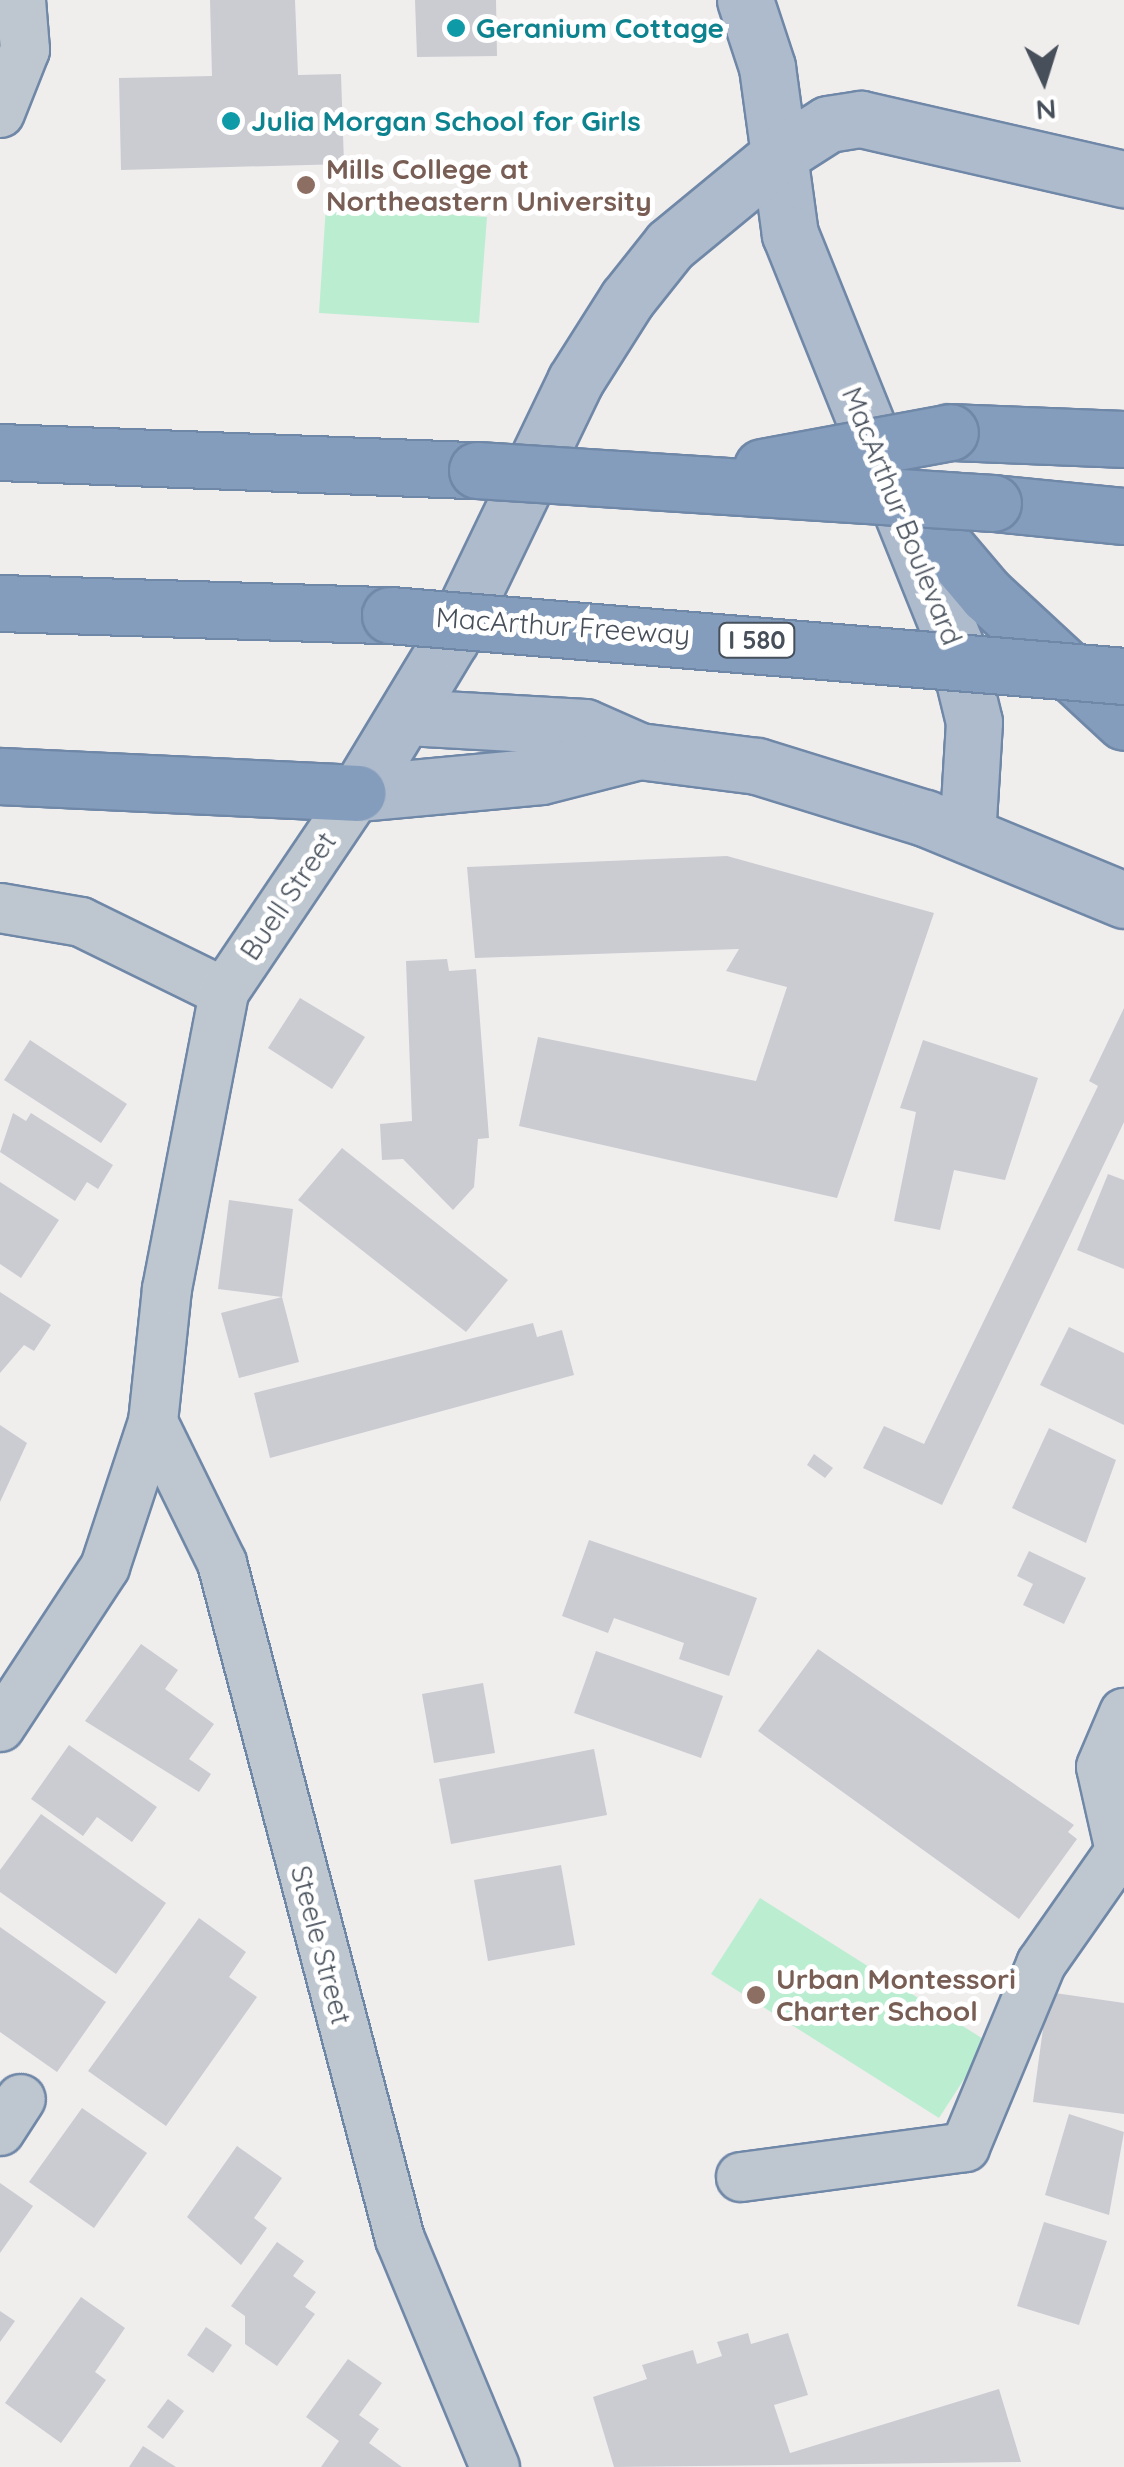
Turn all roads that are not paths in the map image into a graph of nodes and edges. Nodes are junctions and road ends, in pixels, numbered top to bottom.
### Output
1 (20, 0) edge
2 (745, 0) edge
3 (0, 113) edge
4 (778, 156) junction
5 (1124, 180) edge
6 (1124, 439) edge
7 (0, 452) edge
8 (886, 476) junction
9 (685, 481) junction
10 (1124, 516) edge
11 (0, 603) edge
12 (1124, 676) edge
13 (407, 718) junction
14 (1124, 722) edge
15 (639, 752) junction
16 (0, 776) edge
17 (358, 792) junction
18 (967, 835) junction
19 (1124, 900) edge
20 (0, 908) edge
21 (224, 992) junction
22 (153, 1422) junction
23 (1124, 1712) edge
24 (0, 1727) edge
25 (741, 2177) dead end
26 (494, 2467) edge

1 - 3 street
2 - 4 main road, MacArthur Boulevard
4 - 5 main road
4 - 8 main road, MacArthur Boulevard
4 - 13 main road, Buell Street
6 - 9 highway, bridge
7 - 9 highway, bridge
8 - 14 highway
8 - 18 main road, MacArthur Boulevard
9 - 10 highway, bridge
11 - 12 highway, MacArthur Freeway / I 580, bridge
13 - 15 main road
13 - 17 main road, Buell Street
15 - 17 main road
15 - 18 main road
16 - 17 highway
17 - 21 street, Buell Street
18 - 19 main road
20 - 21 street
21 - 22 street, Buell Street
22 - 24 street, Buell Street
22 - 26 street, Steele Street
23 - 25 street

